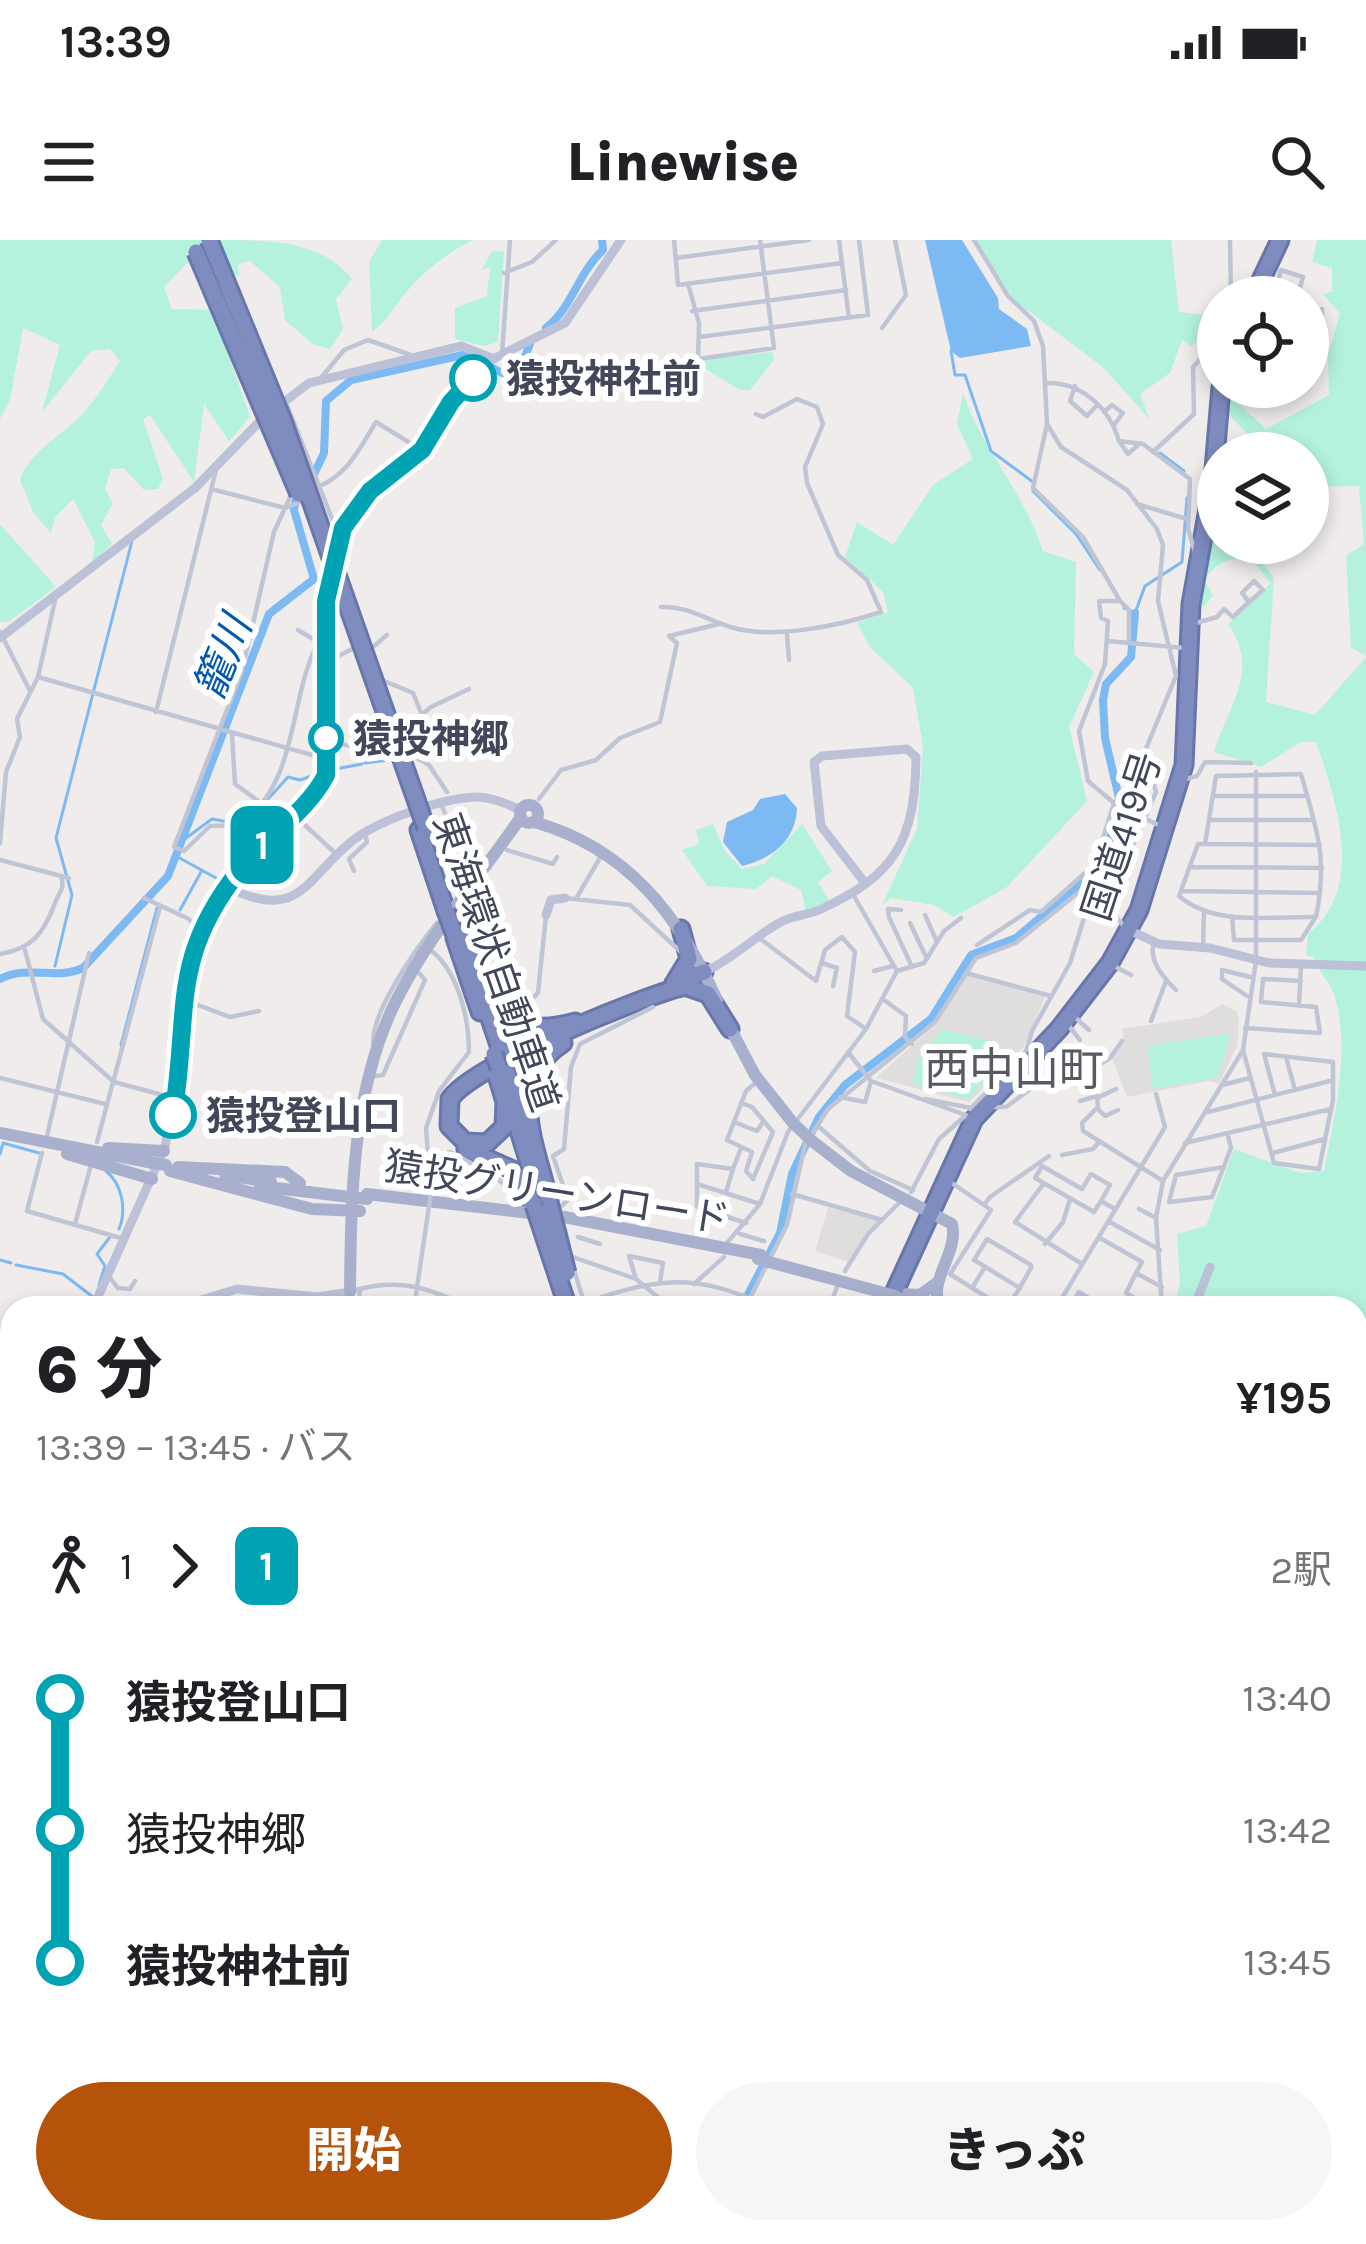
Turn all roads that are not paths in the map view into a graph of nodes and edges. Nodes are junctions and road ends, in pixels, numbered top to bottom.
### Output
1 (510, 240) edge
2 (556, 240) edge
3 (620, 240) edge
4 (674, 240) edge
5 (809, 240) edge
6 (839, 240) edge
7 (859, 240) edge
8 (895, 240) edge
9 (974, 240) edge
10 (1230, 240) edge
11 (1280, 240) edge
12 (760, 243) edge
13 (198, 244) edge
14 (676, 258) junction
15 (842, 263) junction
16 (504, 273) junction
17 (764, 273) junction
18 (1231, 276) edge
19 (1268, 276) edge
20 (688, 284) junction
21 (1264, 287) edge
22 (845, 290) junction
23 (768, 300) junction
24 (692, 311) junction
25 (849, 318) junction
26 (772, 328) junction
27 (882, 328) dead end
28 (699, 337) junction
29 (414, 356) junction
30 (492, 360) junction
31 (1197, 364) edge
32 (321, 378) junction
33 (1046, 383) junction
34 (1075, 386) junction
35 (285, 399) junction
36 (1097, 405) junction
37 (1104, 412) junction
38 (756, 414) dead end
39 (263, 417) junction
40 (1047, 424) junction
41 (1114, 426) junction
42 (1119, 441) junction
43 (1140, 443) junction
44 (422, 450) junction
45 (1153, 452) junction
46 (216, 470) junction
47 (316, 487) junction
48 (214, 490) junction
49 (320, 495) junction
50 (1138, 504) junction
51 (287, 509) junction
52 (1187, 519) junction
53 (340, 539) junction
54 (1197, 554) edge
55 (334, 560) junction
56 (1197, 564) edge
57 (56, 596) junction
58 (1120, 601) junction
59 (1250, 602) dead end
60 (662, 607) dead end
61 (1190, 623) junction
62 (720, 624) junction
63 (298, 630) dead end
64 (1, 635) edge
65 (387, 635) dead end
66 (787, 635) junction
67 (1106, 641) junction
68 (322, 642) junction
69 (1132, 643) junction
70 (1170, 646) junction
71 (371, 648) junction
72 (1190, 650) junction
73 (789, 660) dead end
74 (324, 663) junction
75 (38, 677) junction
76 (382, 680) junction
77 (470, 689) dead end
78 (31, 691) junction
79 (156, 712) junction
80 (422, 715) junction
81 (220, 727) junction
82 (231, 734) junction
83 (400, 734) junction
84 (327, 742) junction
85 (289, 748) junction
86 (406, 752) junction
87 (328, 760) junction
88 (0, 762) edge
89 (1251, 763) dead end
90 (6, 772) junction
91 (1256, 772) junction
92 (1181, 780) junction
93 (447, 792) dead end
94 (1213, 796) junction
95 (1256, 796) junction
96 (1307, 796) junction
97 (1117, 804) junction
98 (262, 805) junction
99 (442, 806) junction
100 (530, 814) junction
101 (290, 817) junction
102 (1145, 819) junction
103 (1209, 820) junction
104 (1256, 820) junction
105 (1314, 820) junction
106 (423, 823) junction
107 (1167, 829) junction
108 (365, 833) junction
109 (0, 843) edge
110 (1205, 844) junction
111 (1256, 845) junction
112 (1321, 845) junction
113 (508, 850) junction
114 (603, 853) junction
115 (338, 856) junction
116 (557, 857) dead end
117 (0, 860) edge
118 (1190, 867) junction
119 (1256, 868) junction
120 (1324, 868) junction
121 (354, 871) dead end
122 (1086, 881) junction
123 (474, 883) junction
124 (865, 883) junction
125 (227, 887) junction
126 (1181, 891) junction
127 (1256, 892) junction
128 (1321, 892) junction
129 (851, 893) junction
130 (1100, 894) junction
131 (571, 898) junction
132 (147, 900) dead end
133 (160, 907) junction
134 (901, 910) dead end
135 (1204, 912) junction
136 (546, 915) joint
137 (925, 915) dead end
138 (452, 916) junction
139 (1232, 916) junction
140 (1256, 916) junction
141 (1316, 917) junction
142 (962, 918) dead end
143 (910, 923) dead end
144 (681, 929) junction
145 (1129, 929) junction
146 (200, 934) junction
147 (758, 937) junction
148 (1256, 940) junction
149 (1154, 941) junction
150 (937, 942) junction
151 (982, 946) junction
152 (1203, 948) junction
153 (25, 950) junction
154 (680, 951) dead end
155 (88, 952) dead end
156 (433, 952) junction
157 (0, 954) edge
158 (927, 959) junction
159 (1256, 961) junction
160 (822, 963) junction
161 (1109, 963) junction
162 (1301, 964) junction
163 (1366, 966) edge
164 (912, 967) junction
165 (894, 969) junction
166 (874, 970) dead end
167 (704, 972) junction
168 (966, 973) junction
169 (1131, 975) dead end
170 (1250, 977) junction
171 (1166, 981) junction
172 (1300, 981) junction
173 (833, 986) dead end
174 (670, 987) junction
175 (1176, 990) dead end
176 (1052, 995) junction
177 (1247, 996) junction
178 (182, 999) junction
179 (884, 1000) junction
180 (496, 1003) dead end
181 (653, 1006) dead end
182 (1299, 1006) junction
183 (259, 1011) dead end
184 (1068, 1017) junction
185 (595, 1019) junction
186 (1151, 1021) dead end
187 (1244, 1028) junction
188 (730, 1029) junction
189 (866, 1029) junction
190 (1089, 1030) dead end
191 (1080, 1040) dead end
192 (1122, 1041) dead end
193 (910, 1042) junction
194 (71, 1045) junction
195 (1243, 1050) junction
196 (848, 1052) junction
197 (1286, 1057) junction
198 (498, 1061) junction
199 (1083, 1077) junction
200 (0, 1078) edge
201 (868, 1078) junction
202 (1250, 1078) junction
203 (759, 1080) junction
204 (1330, 1081) junction
205 (114, 1082) junction
206 (1222, 1085) junction
207 (1116, 1089) dead end
208 (1295, 1090) junction
209 (58, 1092) junction
210 (1156, 1094) dead end
211 (1275, 1095) junction
212 (840, 1097) junction
213 (1097, 1097) junction
214 (176, 1098) junction
215 (1256, 1100) junction
216 (1080, 1101) dead end
217 (742, 1102) junction
218 (105, 1104) junction
219 (1097, 1108) junction
220 (1331, 1109) junction
221 (1118, 1110) dead end
222 (973, 1112) junction
223 (1206, 1113) junction
224 (764, 1121) junction
225 (734, 1122) junction
226 (817, 1125) junction
227 (1264, 1127) junction
228 (0, 1136) edge
229 (1228, 1136) junction
230 (1325, 1139) junction
231 (97, 1142) dead end
232 (1100, 1142) junction
233 (47, 1144) junction
234 (1185, 1144) junction
235 (741, 1148) junction
236 (1062, 1154) dead end
237 (1271, 1154) junction
238 (1049, 1156) dead end
239 (427, 1159) junction
240 (91, 1164) dead end
241 (1141, 1166) junction
242 (161, 1167) junction
243 (1224, 1167) junction
244 (733, 1168) junction
245 (945, 1178) junction
246 (1163, 1181) junction
247 (1044, 1183) junction
248 (696, 1184) junction
249 (726, 1192) junction
250 (791, 1195) junction
251 (1070, 1198) junction
252 (358, 1201) junction
253 (1100, 1201) junction
254 (899, 1203) dead end
255 (760, 1204) junction
256 (985, 1205) junction
257 (542, 1206) junction
258 (330, 1209) junction
259 (1115, 1209) junction
260 (1138, 1209) dead end
261 (931, 1211) junction
262 (1156, 1218) junction
263 (882, 1220) junction
264 (1108, 1221) junction
265 (746, 1223) junction
266 (75, 1224) junction
267 (565, 1230) dead end
268 (740, 1234) junction
269 (578, 1237) dead end
270 (1099, 1237) junction
271 (124, 1239) junction
272 (591, 1241) junction
273 (728, 1243) dead end
274 (600, 1244) dead end
275 (1046, 1244) junction
276 (1160, 1250) junction
277 (765, 1255) junction
278 (570, 1256) junction
279 (724, 1257) dead end
280 (584, 1260) junction
281 (1082, 1264) junction
282 (985, 1267) junction
283 (1210, 1267) dead end
284 (106, 1273) junction
285 (942, 1273) junction
286 (1136, 1273) junction
287 (842, 1279) junction
288 (135, 1281) dead end
289 (638, 1281) junction
290 (660, 1282) junction
291 (414, 1285) junction
292 (694, 1286) junction
293 (118, 1288) junction
294 (1020, 1288) junction
295 (1162, 1288) junction
296 (971, 1289) junction
297 (355, 1290) junction
298 (96, 1296) edge
299 (116, 1296) edge
300 (212, 1296) edge
301 (309, 1296) edge
302 (323, 1296) edge
303 (356, 1296) edge
304 (414, 1296) edge
305 (442, 1296) edge
306 (570, 1296) edge
307 (572, 1296) edge
308 (600, 1296) edge
309 (656, 1296) edge
310 (747, 1296) joint
311 (834, 1296) edge
312 (889, 1296) edge
313 (895, 1296) edge
314 (906, 1296) edge
315 (936, 1296) edge
316 (984, 1296) edge
317 (1014, 1296) edge
318 (1063, 1296) edge
319 (1131, 1296) edge
320 (1162, 1296) edge
321 (1198, 1296) edge

1 - 16 street
2 - 16 street
3 - 30 street
4 - 14 street
5 - 12 street
6 - 15 street
7 - 25 street
8 - 27 street
9 - 33 street
10 - 18 street
11 - 19 highway
12 - 14 street
12 - 17 street
13 - 106 highway, 東海環状自動車道, bridge
14 - 20 street
15 - 17 street
15 - 22 street
16 - 30 street
17 - 20 street
17 - 23 street
20 - 24 street
21 - 21 street
22 - 23 street
22 - 25 street
23 - 24 street
23 - 26 street
24 - 28 street
25 - 26 street
26 - 28 street
26 - 28 street
29 - 30 street
29 - 32 street
29 - 32 street
30 - 44 street
31 - 45 street
32 - 35 street
33 - 34 street
33 - 40 street
34 - 36 street
34 - 36 street
35 - 39 street
35 - 47 street
36 - 37 street
37 - 41 street
37 - 41 street
38 - 66 street
39 - 46 street
39 - 51 street
40 - 50 street
40 - 58 street
41 - 42 street
42 - 43 street
42 - 43 street
43 - 45 street
44 - 47 street
44 - 53 street
45 - 52 street
46 - 48 street
46 - 57 street
47 - 49 street
48 - 51 street
48 - 79 street
49 - 51 street
49 - 53 street
50 - 52 street
50 - 70 street
51 - 81 street
52 - 54 street
53 - 55 street
55 - 68 street
55 - 71 street
56 - 61 highway, 国道419号
57 - 64 street
57 - 75 street
58 - 67 street
58 - 69 street
59 - 61 street
60 - 62 street
61 - 72 highway, 国道419号
62 - 66 street
62 - 100 street
63 - 68 street
64 - 78 street
65 - 71 street
66 - 73 street
67 - 69 street
67 - 97 street
68 - 74 street
68 - 85 street
69 - 70 street
70 - 72 street
70 - 102 street
71 - 74 street
71 - 76 street
72 - 92 highway, 国道419号
74 - 84 street
75 - 78 street
75 - 79 street
76 - 80 street
76 - 83 street
77 - 80 street
78 - 90 street
79 - 81 street
80 - 83 street
81 - 82 street
81 - 98 street
82 - 85 street
82 - 98 street
83 - 84 street
83 - 86 street
84 - 87 street
85 - 87 street
85 - 98 street
86 - 93 street
86 - 106 street
87 - 101 street
88 - 90 street
89 - 92 street
90 - 109 street
91 - 94 street
91 - 95 street
91 - 96 street
92 - 107 highway, 国道419号
94 - 95 street
94 - 103 street
95 - 96 street
95 - 104 street
96 - 105 street
97 - 102 street
97 - 122 street
98 - 101 street
99 - 100 street
99 - 106 street
99 - 123 street
100 - 113 main road
100 - 114 main road
100 - 123 main road
101 - 115 street
101 - 125 street
102 - 107 street
102 - 130 street
103 - 104 street
103 - 110 street
104 - 105 street
104 - 111 street
105 - 112 street
106 - 108 street
106 - 138 highway, 東海環状自動車道
107 - 145 highway, 国道419号
108 - 115 street
108 - 121 street
110 - 111 street
110 - 118 street
111 - 112 street
111 - 119 street
112 - 120 street
113 - 116 street
113 - 156 main road
114 - 131 street
114 - 144 main road
115 - 125 street
117 - 153 street
118 - 119 street
118 - 126 street
119 - 120 street
119 - 127 street
120 - 128 street
122 - 130 street
122 - 151 street
122 - 151 street
123 - 138 main road
124 - 124 street
124 - 129 street
125 - 146 street
126 - 127 street
126 - 135 street
127 - 128 street
127 - 140 street
128 - 141 street
129 - 147 street
129 - 165 street
130 - 145 street
130 - 176 street
131 - 136 street
131 - 154 street
132 - 133 street
133 - 146 street
133 - 205 street
134 - 164 street
135 - 139 street
135 - 152 street
136 - 180 street
137 - 150 street
138 - 185 highway
138 - 198 highway, 東海環状自動車道
138 - 198 highway, 東海環状自動車道
138 - 252 main road
139 - 140 street
139 - 148 street
140 - 141 street
140 - 148 street
141 - 148 street
142 - 150 street
143 - 158 street
144 - 167 main road
144 - 174 highway
145 - 149 street
145 - 161 highway, 国道419号
146 - 178 street
147 - 160 street
147 - 167 street
148 - 159 street
149 - 152 street
149 - 171 street
150 - 158 street
151 - 168 street
152 - 159 street
153 - 157 street
153 - 194 street
155 - 194 street
156 - 239 street
156 - 252 main road
158 - 164 street
159 - 162 street
159 - 170 street
160 - 173 street
160 - 189 street
161 - 169 street
161 - 184 highway, 国道419号
162 - 163 street
162 - 172 street
164 - 165 street
165 - 166 street
165 - 179 street
167 - 174 highway
167 - 188 main road
168 - 176 street
168 - 193 street
170 - 177 street
170 - 177 street
171 - 175 street
171 - 186 street
172 - 182 street
172 - 182 street
174 - 185 highway
174 - 188 highway
176 - 222 street
177 - 187 street
178 - 183 street
178 - 214 street
179 - 189 street
179 - 193 street
181 - 239 street
182 - 187 street
184 - 190 street
184 - 191 street
184 - 222 highway, 国道419号
185 - 198 highway
185 - 257 highway
185 - 257 highway
187 - 195 street
188 - 203 main road
189 - 196 street
192 - 199 street
193 - 201 street
194 - 205 street
194 - 209 street
195 - 202 street
195 - 206 street
196 - 201 street
196 - 255 street
197 - 204 street
197 - 208 street
197 - 211 street
198 - 257 highway, 東海環状自動車道
199 - 213 street
199 - 222 street
200 - 209 street
201 - 212 street
201 - 212 street
201 - 222 street
202 - 206 street
202 - 215 street
203 - 217 street
203 - 261 main road, bridge
204 - 208 street
204 - 220 street
205 - 214 street
205 - 218 street
206 - 223 street
207 - 213 street
208 - 211 street
209 - 218 street
209 - 233 street
210 - 241 street
211 - 215 street
212 - 226 street
213 - 216 street
213 - 219 street
214 - 242 street
215 - 223 street
215 - 227 street
217 - 224 street
217 - 225 street
218 - 231 street
219 - 221 street
219 - 232 street
220 - 227 street
220 - 230 street
222 - 226 street
222 - 245 highway, 国道419号
223 - 234 street
224 - 225 street
224 - 235 street
225 - 235 street
226 - 250 street
227 - 229 street
227 - 237 street
228 - 233 main road, 猿投グリーンロード
228 - 242 main road, 猿投グリーンロード
229 - 234 street
229 - 243 street
230 - 237 street
230 - 237 street
232 - 236 street
232 - 241 street
233 - 242 main road, 猿投グリーンロード
233 - 266 street
234 - 246 street
235 - 244 street
238 - 256 street
239 - 291 street, bridge
240 - 266 street
241 - 246 street
241 - 259 street
242 - 252 main road, 猿投グリーンロード
242 - 258 main road
242 - 258 main road
242 - 271 street
243 - 243 street
244 - 248 street
244 - 249 street
245 - 256 street
245 - 261 highway, 国道419号
246 - 262 street
247 - 251 street
247 - 253 street
247 - 275 street
248 - 249 street
248 - 265 street
249 - 255 street
250 - 263 street
250 - 310 street
251 - 253 street
251 - 275 street
252 - 258 main road
252 - 277 main road, 猿投グリーンロード
252 - 297 main road
253 - 259 street
254 - 263 street
255 - 265 street
256 - 296 street
257 - 306 highway, 東海環状自動車道, bridge
259 - 264 street
260 - 262 street
261 - 285 main road
261 - 313 highway, 国道419号
262 - 276 street
263 - 287 street
264 - 270 street
264 - 276 street
265 - 268 street
266 - 271 street
267 - 278 street
268 - 273 street
268 - 277 street
269 - 272 street
270 - 281 street
270 - 286 street
271 - 284 street
272 - 274 street
272 - 280 street
275 - 281 street
276 - 295 street
277 - 287 main road, 猿投グリーンロード
278 - 280 street
278 - 307 street
279 - 292 street
280 - 289 street
281 - 318 street
282 - 294 street
282 - 294 street
282 - 296 street
283 - 321 street
284 - 293 street
284 - 298 street
285 - 314 main road
285 - 315 main road
286 - 295 street
286 - 319 street
287 - 311 street
287 - 312 main road, 猿投グリーンロード
288 - 293 street
289 - 290 street
289 - 290 street
289 - 308 street
289 - 309 street
290 - 292 street
291 - 297 street
291 - 304 street
291 - 305 street
292 - 310 street
293 - 299 street
294 - 317 street
295 - 320 street
296 - 316 street
297 - 302 street
297 - 303 street
300 - 301 street

